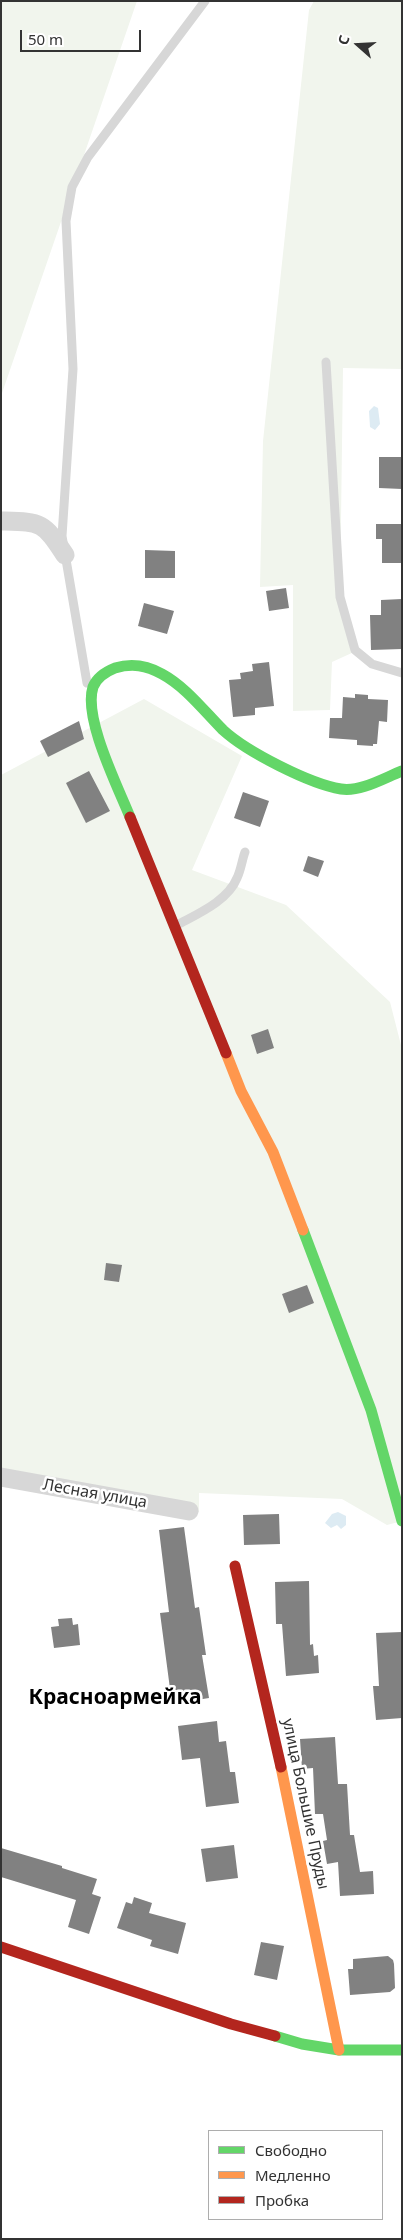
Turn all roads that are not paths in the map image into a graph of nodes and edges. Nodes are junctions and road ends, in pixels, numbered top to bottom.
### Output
1 (205, 1) edge
2 (326, 362) dead end
3 (1, 522) edge
4 (65, 555) junction
5 (402, 673) edge
6 (90, 706) junction
7 (402, 771) edge
8 (245, 852) dead end
9 (175, 926) junction
10 (1, 1477) edge
11 (189, 1511) dead end
12 (402, 1521) edge
13 (235, 1566) dead end
14 (1, 1947) edge
15 (340, 2050) junction
16 (402, 2050) edge

1 - 4 lane
2 - 5 lane
3 - 4 street
4 - 6 lane
6 - 7 street
6 - 9 street
8 - 9 lane
9 - 12 street
10 - 11 street, Лесная улица
13 - 15 street, улица Большие Пруды
14 - 15 street
15 - 16 street

